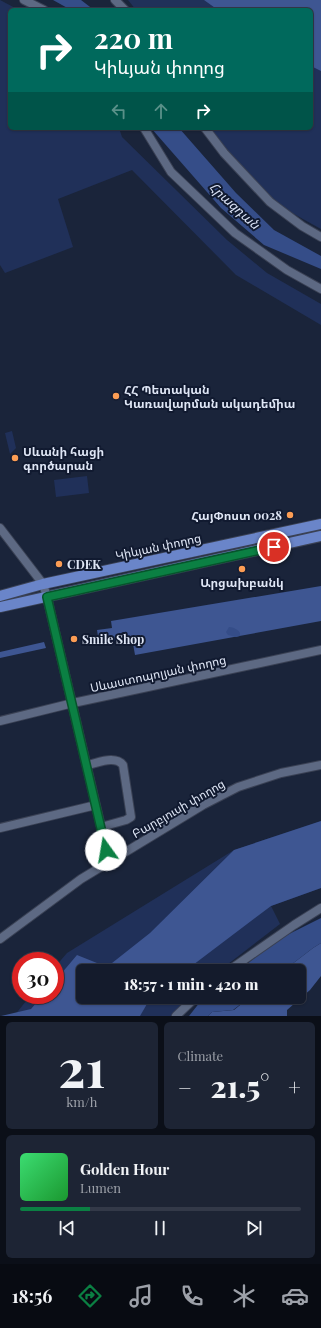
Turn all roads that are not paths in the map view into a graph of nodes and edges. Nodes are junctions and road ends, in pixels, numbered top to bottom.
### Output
1 (24, 0) edge
2 (115, 0) edge
3 (40, 8) edge
4 (123, 8) edge
5 (145, 130) edge
6 (207, 130) edge
7 (321, 237) edge
8 (321, 289) edge
9 (321, 524) edge
10 (0, 528) edge
11 (321, 536) edge
12 (248, 540) junction
13 (253, 551) junction
14 (43, 584) junction
15 (0, 596) edge
16 (47, 597) junction
17 (0, 607) edge
18 (321, 650) edge
19 (73, 703) junction
20 (0, 721) edge
21 (87, 765) junction
22 (321, 765) edge
23 (96, 805) junction
24 (101, 827) junction
25 (0, 828) edge
26 (109, 861) junction
27 (321, 908) edge
28 (0, 938) edge
29 (238, 964) edge
30 (189, 1004) edge
31 (176, 1016) edge

1 - 3 street
2 - 4 street
5 - 8 street
6 - 7 street
9 - 12 main road, Կիևյան փողոց
10 - 14 street
11 - 13 main road
12 - 13 main road
12 - 14 main road, Կիևյան փողոց
13 - 16 main road
14 - 15 main road, Կիևյան փողոց
14 - 16 street
16 - 17 main road
16 - 19 street
18 - 19 street, Սևաստոպոլյան փողոց
19 - 20 street, Սևաստոպոլյան փողոց
19 - 21 street
21 - 23 street
21 - 24 street
22 - 26 street, Բարբյուսի փողոց
23 - 24 street
23 - 25 street
24 - 26 street
26 - 28 street, Բարբյուսի փողոց
27 - 29 street
30 - 31 street

